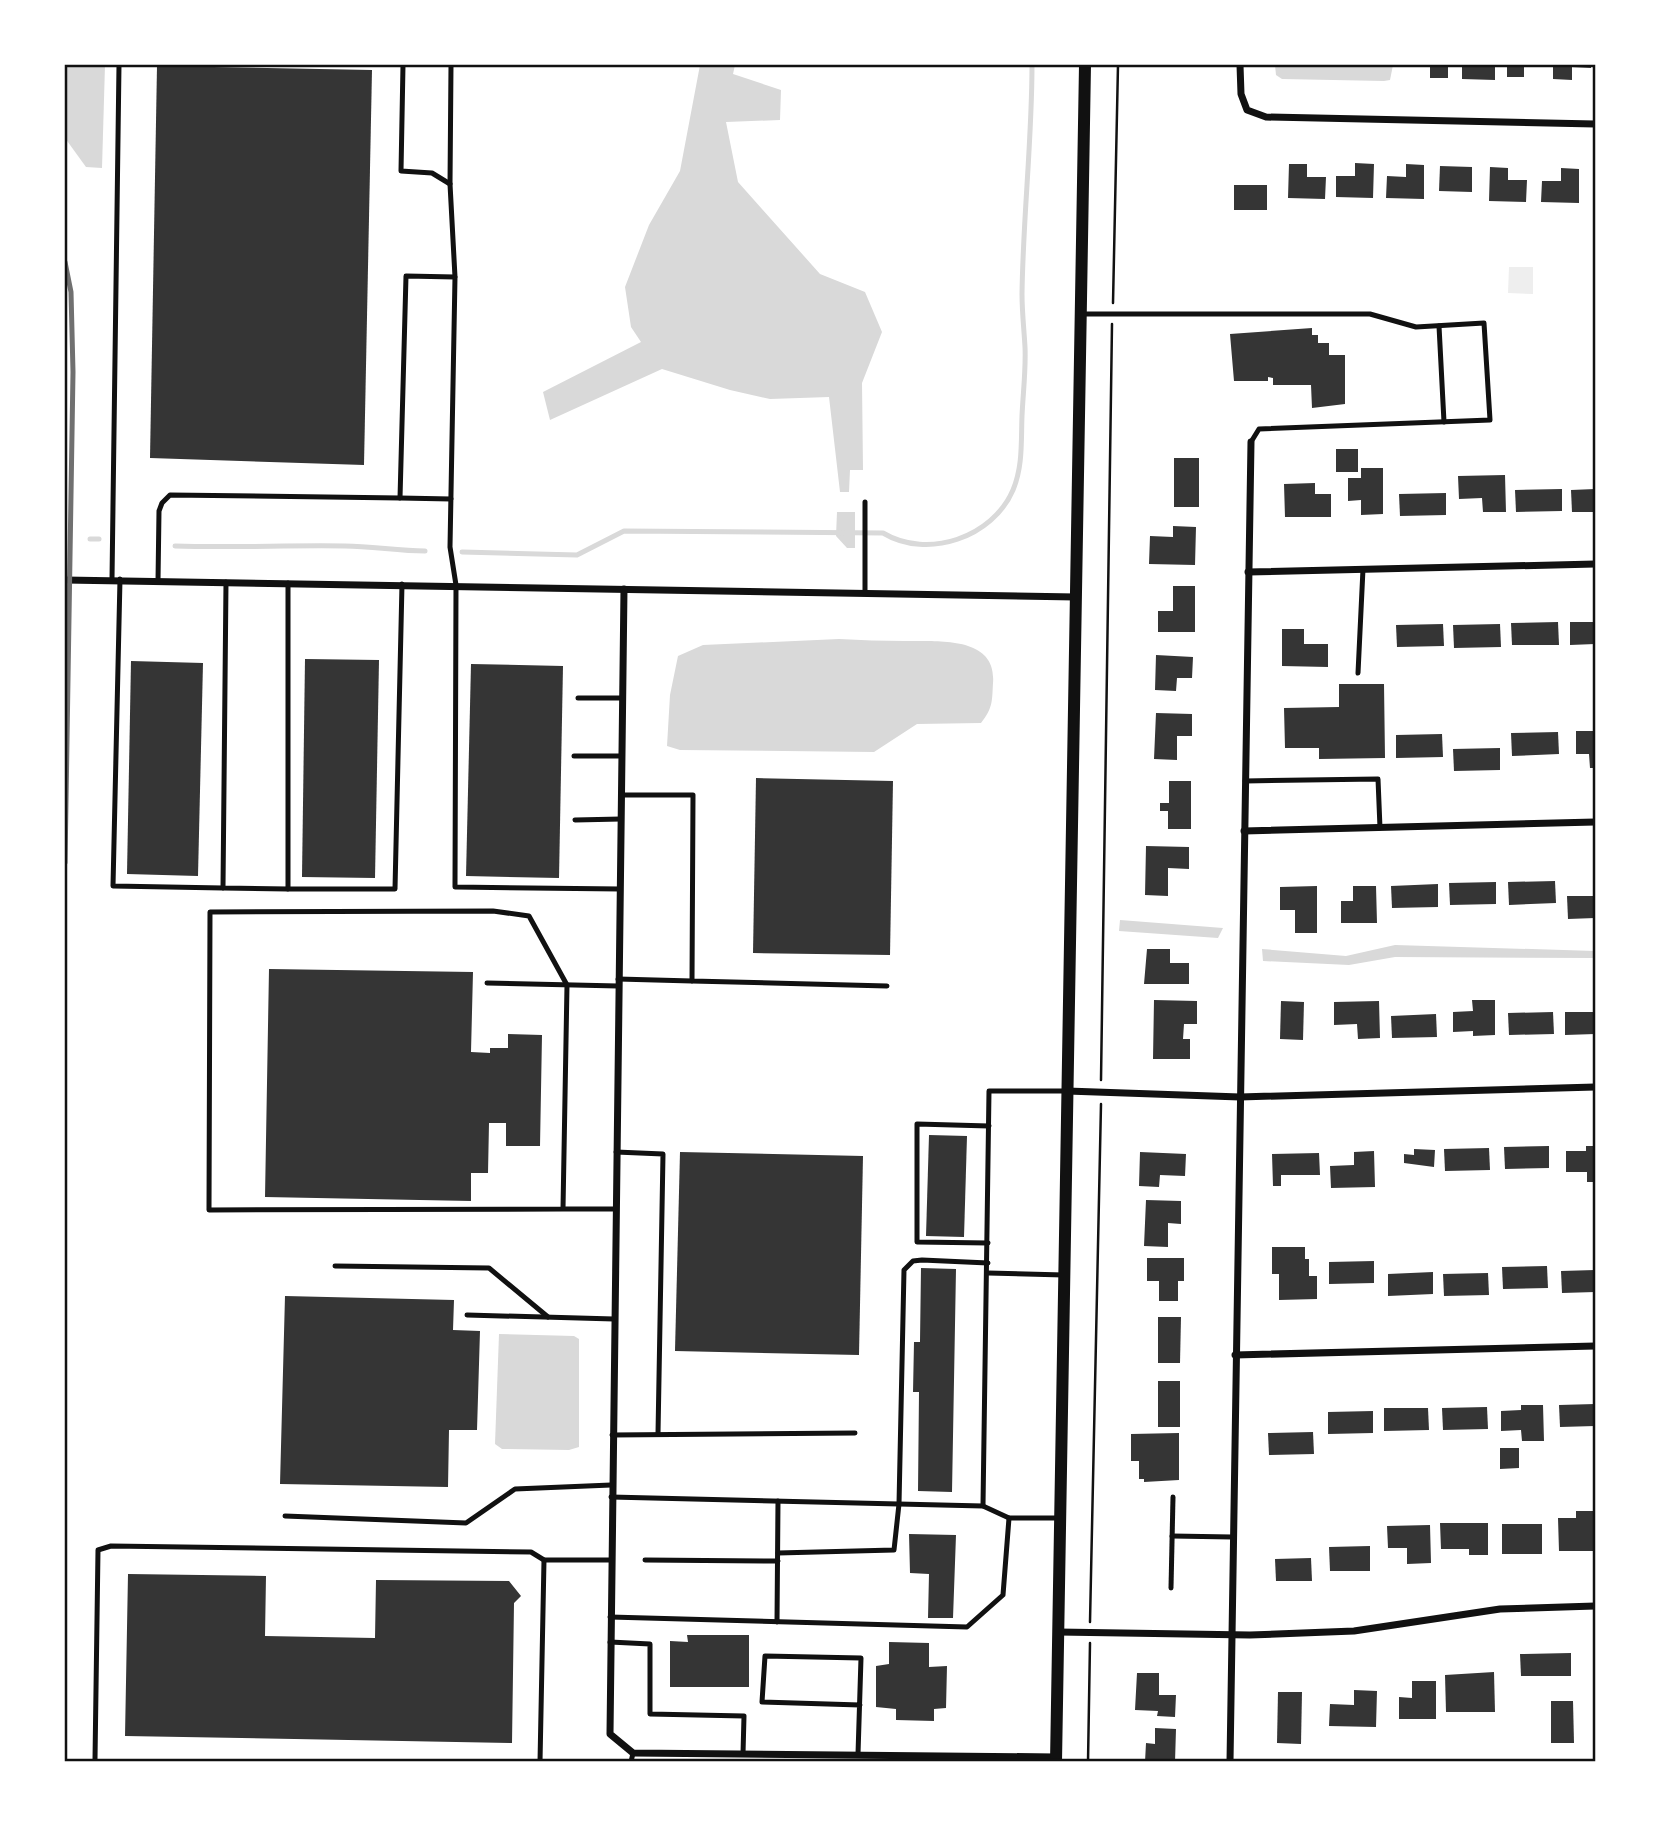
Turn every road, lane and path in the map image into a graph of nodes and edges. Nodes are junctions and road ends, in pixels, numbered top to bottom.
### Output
1 (119, 65) edge
2 (403, 65) edge
3 (451, 65) edge
4 (1085, 65) edge
5 (1118, 65) edge
6 (1240, 65) edge
7 (1595, 124) edge
8 (450, 184) junction
9 (455, 276) junction
10 (1114, 291) dead end
11 (1080, 314) junction
12 (1439, 326) junction
13 (1112, 337) dead end
14 (1444, 422) junction
15 (1251, 442) joint
16 (400, 498) junction
17 (451, 499) junction
18 (865, 502) dead end
19 (1595, 564) edge
20 (1363, 569) junction
21 (1248, 572) junction
22 (116, 579) junction
23 (65, 580) edge
24 (158, 581) junction
25 (226, 582) junction
26 (288, 583) junction
27 (402, 584) junction
28 (456, 586) junction
29 (624, 589) junction
30 (865, 593) junction
31 (1076, 597) junction
32 (1358, 673) dead end
33 (578, 698) dead end
34 (622, 698) junction
35 (574, 756) dead end
36 (622, 756) junction
37 (1245, 781) junction
38 (621, 795) junction
39 (621, 818) junction
40 (575, 820) dead end
41 (1595, 822) edge
42 (1380, 828) junction
43 (1244, 831) junction
44 (223, 888) junction
45 (288, 889) junction
46 (620, 889) junction
47 (692, 981) junction
48 (487, 983) dead end
49 (618, 983) junction
50 (567, 985) junction
51 (887, 986) dead end
52 (1101, 1067) dead end
53 (1595, 1087) edge
54 (1067, 1091) junction
55 (1240, 1097) junction
56 (1101, 1114) dead end
57 (989, 1126) junction
58 (616, 1152) junction
59 (563, 1209) junction
60 (615, 1209) junction
61 (988, 1243) junction
62 (988, 1263) junction
63 (335, 1266) dead end
64 (988, 1273) junction
65 (1064, 1275) junction
66 (467, 1315) dead end
67 (548, 1317) junction
68 (614, 1318) junction
69 (1595, 1346) edge
70 (1236, 1355) junction
71 (855, 1433) dead end
72 (612, 1434) junction
73 (658, 1434) junction
74 (611, 1485) junction
75 (611, 1497) junction
76 (1173, 1497) dead end
77 (778, 1501) junction
78 (899, 1504) junction
79 (984, 1506) junction
80 (285, 1516) dead end
81 (1009, 1518) junction
82 (1059, 1518) junction
83 (1172, 1536) junction
84 (1233, 1537) junction
85 (778, 1553) junction
86 (544, 1560) junction
87 (611, 1560) junction
88 (645, 1560) dead end
89 (778, 1560) junction
90 (1171, 1588) dead end
91 (1595, 1606) edge
92 (1090, 1614) dead end
93 (611, 1617) junction
94 (777, 1622) junction
95 (1058, 1632) junction
96 (1233, 1635) junction
97 (610, 1642) junction
98 (1090, 1653) dead end
99 (860, 1705) junction
100 (633, 1753) junction
101 (694, 1753) junction
102 (743, 1754) junction
103 (858, 1754) junction
104 (762, 1758) edge
105 (95, 1759) dead end
106 (964, 1759) edge
107 (1056, 1760) edge
108 (540, 1762) edge
109 (631, 1762) edge
110 (694, 1762) edge
111 (1088, 1762) edge
112 (1230, 1762) edge

1 - 22 lane
2 - 8 lane
3 - 8 lane
4 - 11 street
5 - 10 path
6 - 7 street
8 - 9 lane
9 - 16 lane
9 - 17 lane
11 - 12 lane
11 - 31 street
12 - 14 lane
12 - 14 lane
13 - 52 path
14 - 15 lane
15 - 21 street
16 - 17 lane
16 - 24 lane
17 - 28 lane
18 - 30 lane
19 - 20 street
20 - 21 street
20 - 32 lane
21 - 37 street
22 - 23 street
22 - 24 street
22 - 44 lane
24 - 25 street
25 - 26 street
25 - 44 lane
26 - 27 street
26 - 45 lane
27 - 28 street
27 - 45 lane
28 - 29 street
28 - 46 lane
29 - 30 street
29 - 34 street
30 - 31 street
31 - 54 street
33 - 34 lane
34 - 36 street
35 - 36 lane
36 - 38 street
37 - 42 lane
37 - 43 street
38 - 39 street
38 - 47 lane
39 - 40 lane
39 - 46 street
41 - 42 street
42 - 43 street
43 - 55 street
44 - 45 lane
46 - 49 street
47 - 49 lane
47 - 51 lane
48 - 50 lane
49 - 50 lane
49 - 58 street
50 - 59 lane
50 - 59 lane
53 - 55 street
54 - 55 street
54 - 57 lane
54 - 65 street
55 - 70 street
56 - 92 path
57 - 61 lane
57 - 61 lane
58 - 60 street
58 - 73 lane
59 - 60 lane
60 - 68 street
61 - 62 lane
62 - 64 lane
62 - 78 lane
63 - 67 lane
64 - 65 lane
64 - 79 lane
65 - 82 street
66 - 67 lane
67 - 68 lane
68 - 72 street
69 - 70 street
70 - 84 street
71 - 73 lane
72 - 73 lane
72 - 74 street
74 - 75 street
74 - 80 lane
75 - 77 lane
75 - 87 street
76 - 83 lane
77 - 78 lane
77 - 85 lane
78 - 79 lane
78 - 85 lane
79 - 81 lane
81 - 82 lane
81 - 94 lane
82 - 95 street
83 - 84 lane
83 - 90 lane
84 - 96 street
85 - 89 lane
86 - 87 lane
86 - 105 lane
86 - 108 lane
87 - 93 street
88 - 89 lane
89 - 94 lane
91 - 96 street
93 - 94 lane
93 - 97 street
95 - 96 street
95 - 107 street
96 - 112 street
97 - 100 street
97 - 102 lane
98 - 111 path
99 - 99 lane
99 - 103 lane
100 - 101 street
100 - 109 lane
101 - 102 street
101 - 110 lane
102 - 104 street
103 - 104 street
103 - 106 street
106 - 107 street

